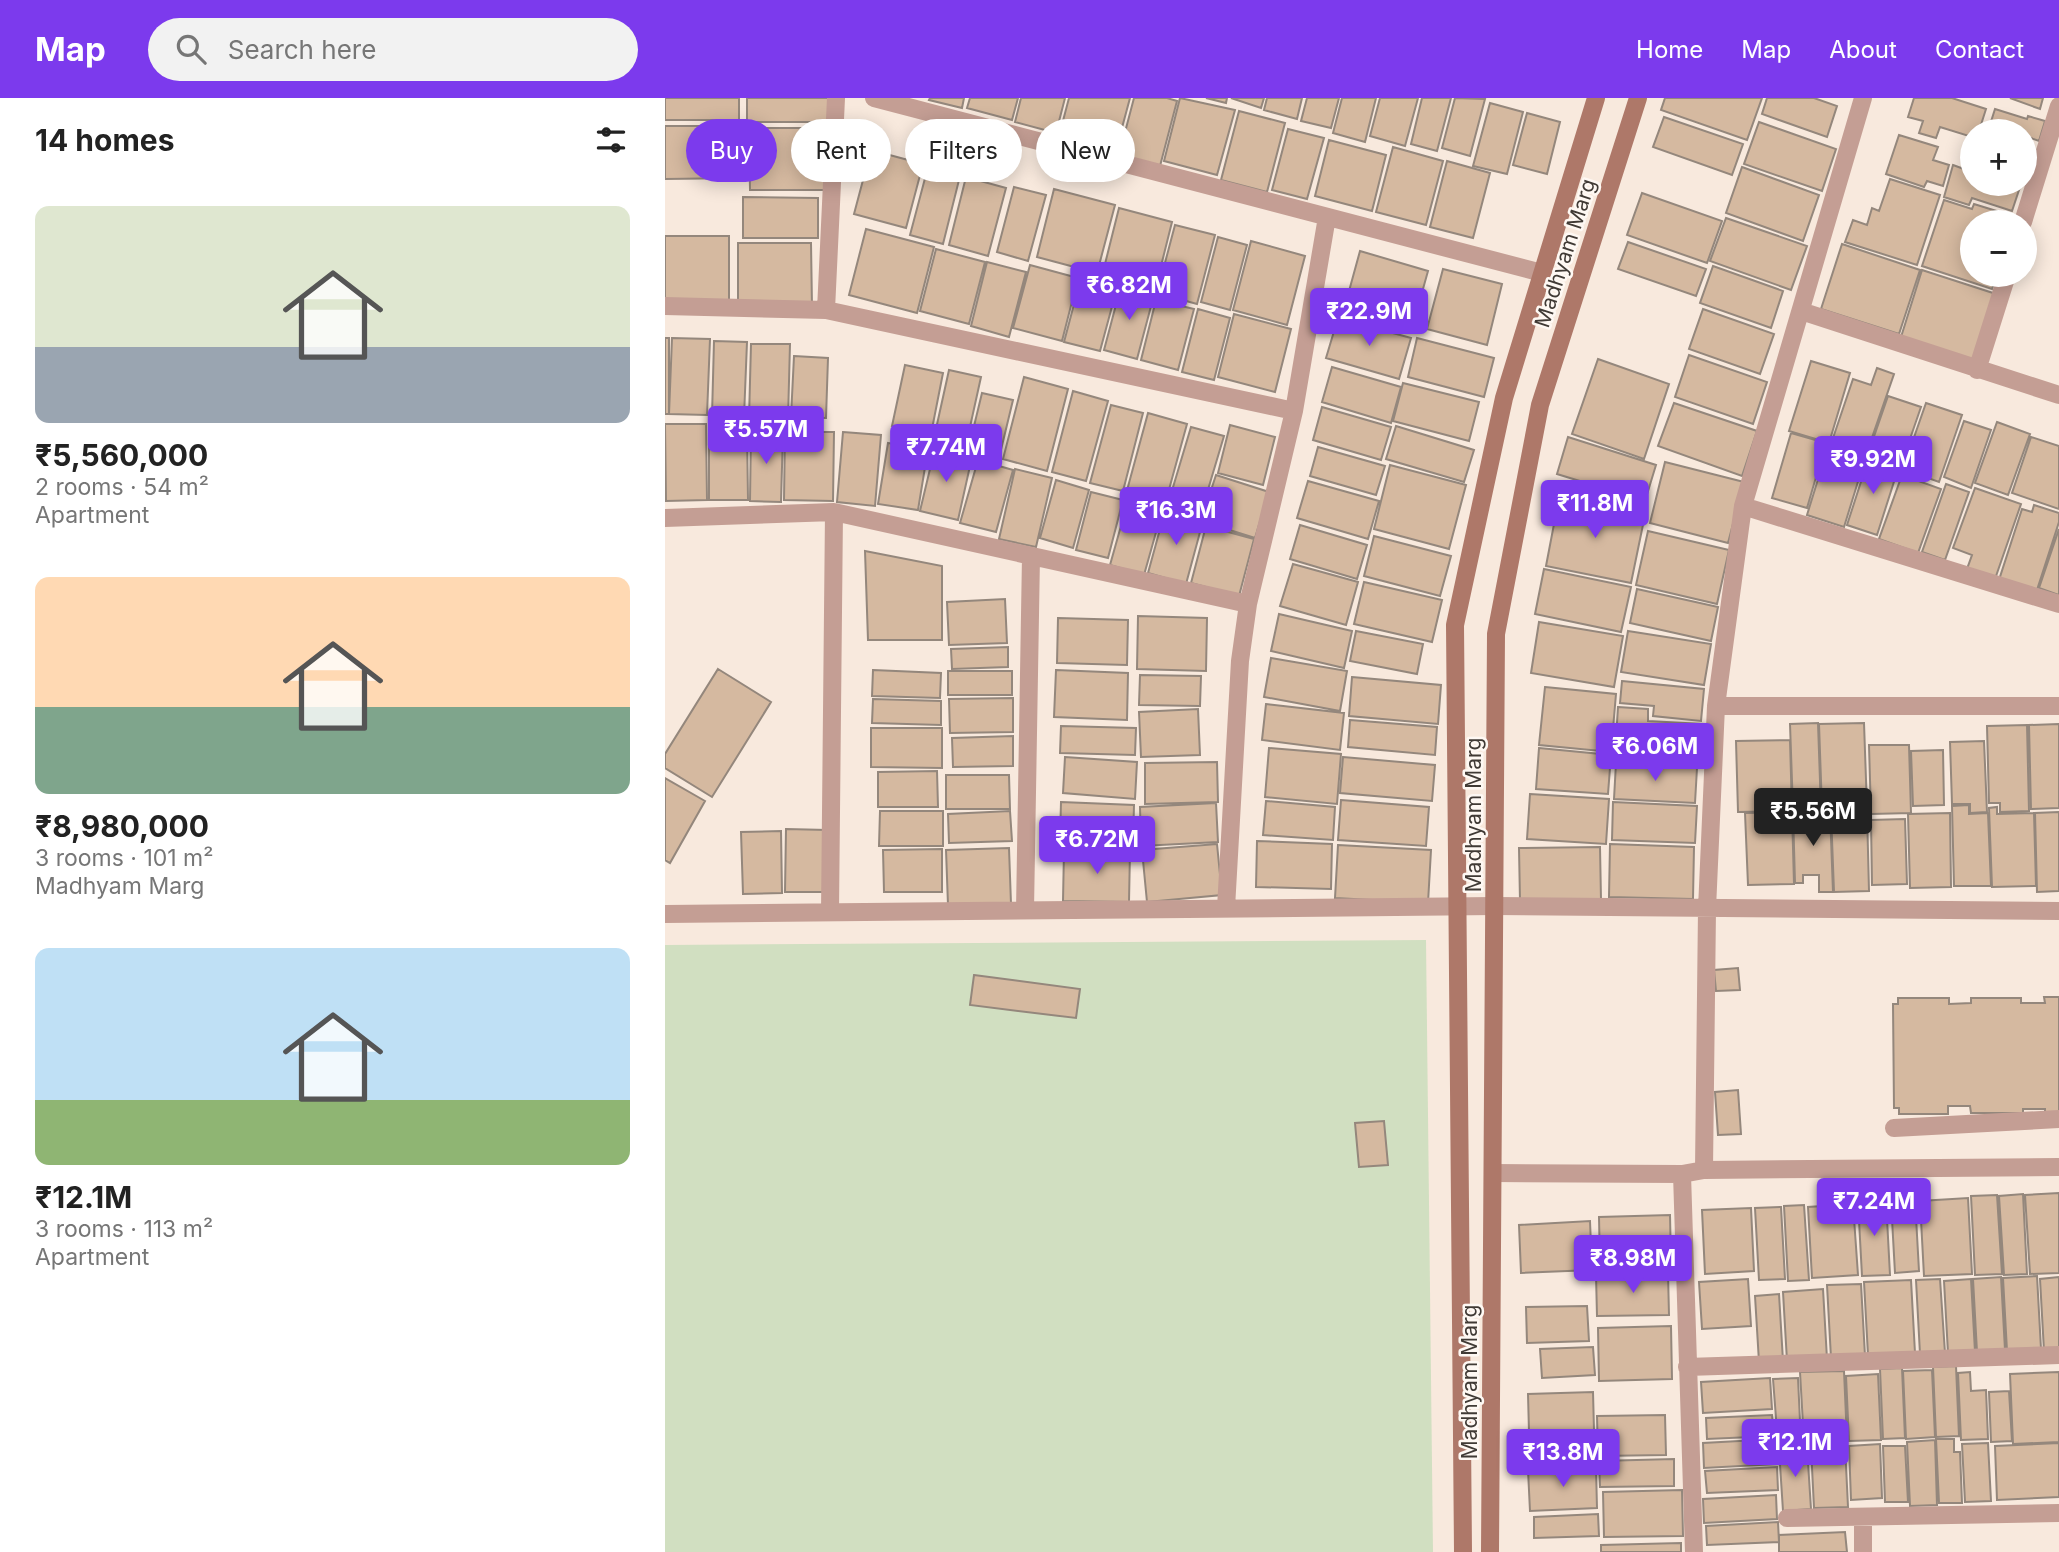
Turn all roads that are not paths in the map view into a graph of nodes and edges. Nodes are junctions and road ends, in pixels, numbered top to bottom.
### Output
1 (836, 98) edge
2 (874, 98) edge
3 (1596, 98) edge
4 (1638, 98) edge
5 (1863, 98) edge
6 (2059, 106) edge
7 (2055, 132) edge
8 (2027, 210) edge
9 (1327, 217) junction
10 (1542, 274) junction
11 (2003, 287) edge
12 (665, 306) edge
13 (826, 310) junction
14 (1801, 312) junction
15 (1977, 369) junction
16 (2059, 395) edge
17 (1294, 411) junction
18 (1743, 506) junction
19 (834, 512) junction
20 (665, 517) edge
21 (1031, 556) junction
22 (1248, 604) junction
23 (2059, 604) edge
24 (1716, 706) junction
25 (2059, 706) edge
26 (1456, 906) junction
27 (1495, 906) junction
28 (1226, 908) junction
29 (1707, 909) junction
30 (1025, 910) junction
31 (2059, 911) edge
32 (830, 912) junction
33 (665, 914) edge
34 (2059, 1119) edge
35 (1894, 1128) dead end
36 (2059, 1167) edge
37 (1704, 1170) junction
38 (1493, 1173) junction
39 (1682, 1174) junction
40 (2059, 1355) edge
41 (1687, 1367) junction
42 (2059, 1513) edge
43 (1863, 1517) junction
44 (1787, 1518) dead end
45 (1463, 1552) edge
46 (1490, 1552) edge
47 (1694, 1552) edge
48 (1863, 1552) edge

1 - 13 street
2 - 9 street
3 - 10 street, Madhyam Marg
4 - 27 street, Madhyam Marg
5 - 14 street
6 - 7 street
7 - 8 street
9 - 10 street
9 - 17 street
10 - 26 street, Madhyam Marg
11 - 15 street
12 - 13 street
13 - 17 street
14 - 15 street
14 - 18 street
15 - 16 street
17 - 22 street
18 - 23 street
18 - 24 street
19 - 20 street
19 - 21 street
19 - 32 street
21 - 22 street
21 - 30 street
22 - 28 street
24 - 25 street
24 - 29 street
26 - 27 street
26 - 28 street
26 - 45 street, Madhyam Marg
27 - 29 street
27 - 38 street, Madhyam Marg
28 - 30 street
29 - 31 street
29 - 37 street
30 - 32 street
32 - 33 street
34 - 35 street
36 - 37 street
37 - 39 street
38 - 39 street
38 - 46 street, Madhyam Marg
39 - 41 street
40 - 41 street
41 - 47 street
42 - 43 street
43 - 44 street
43 - 48 street

